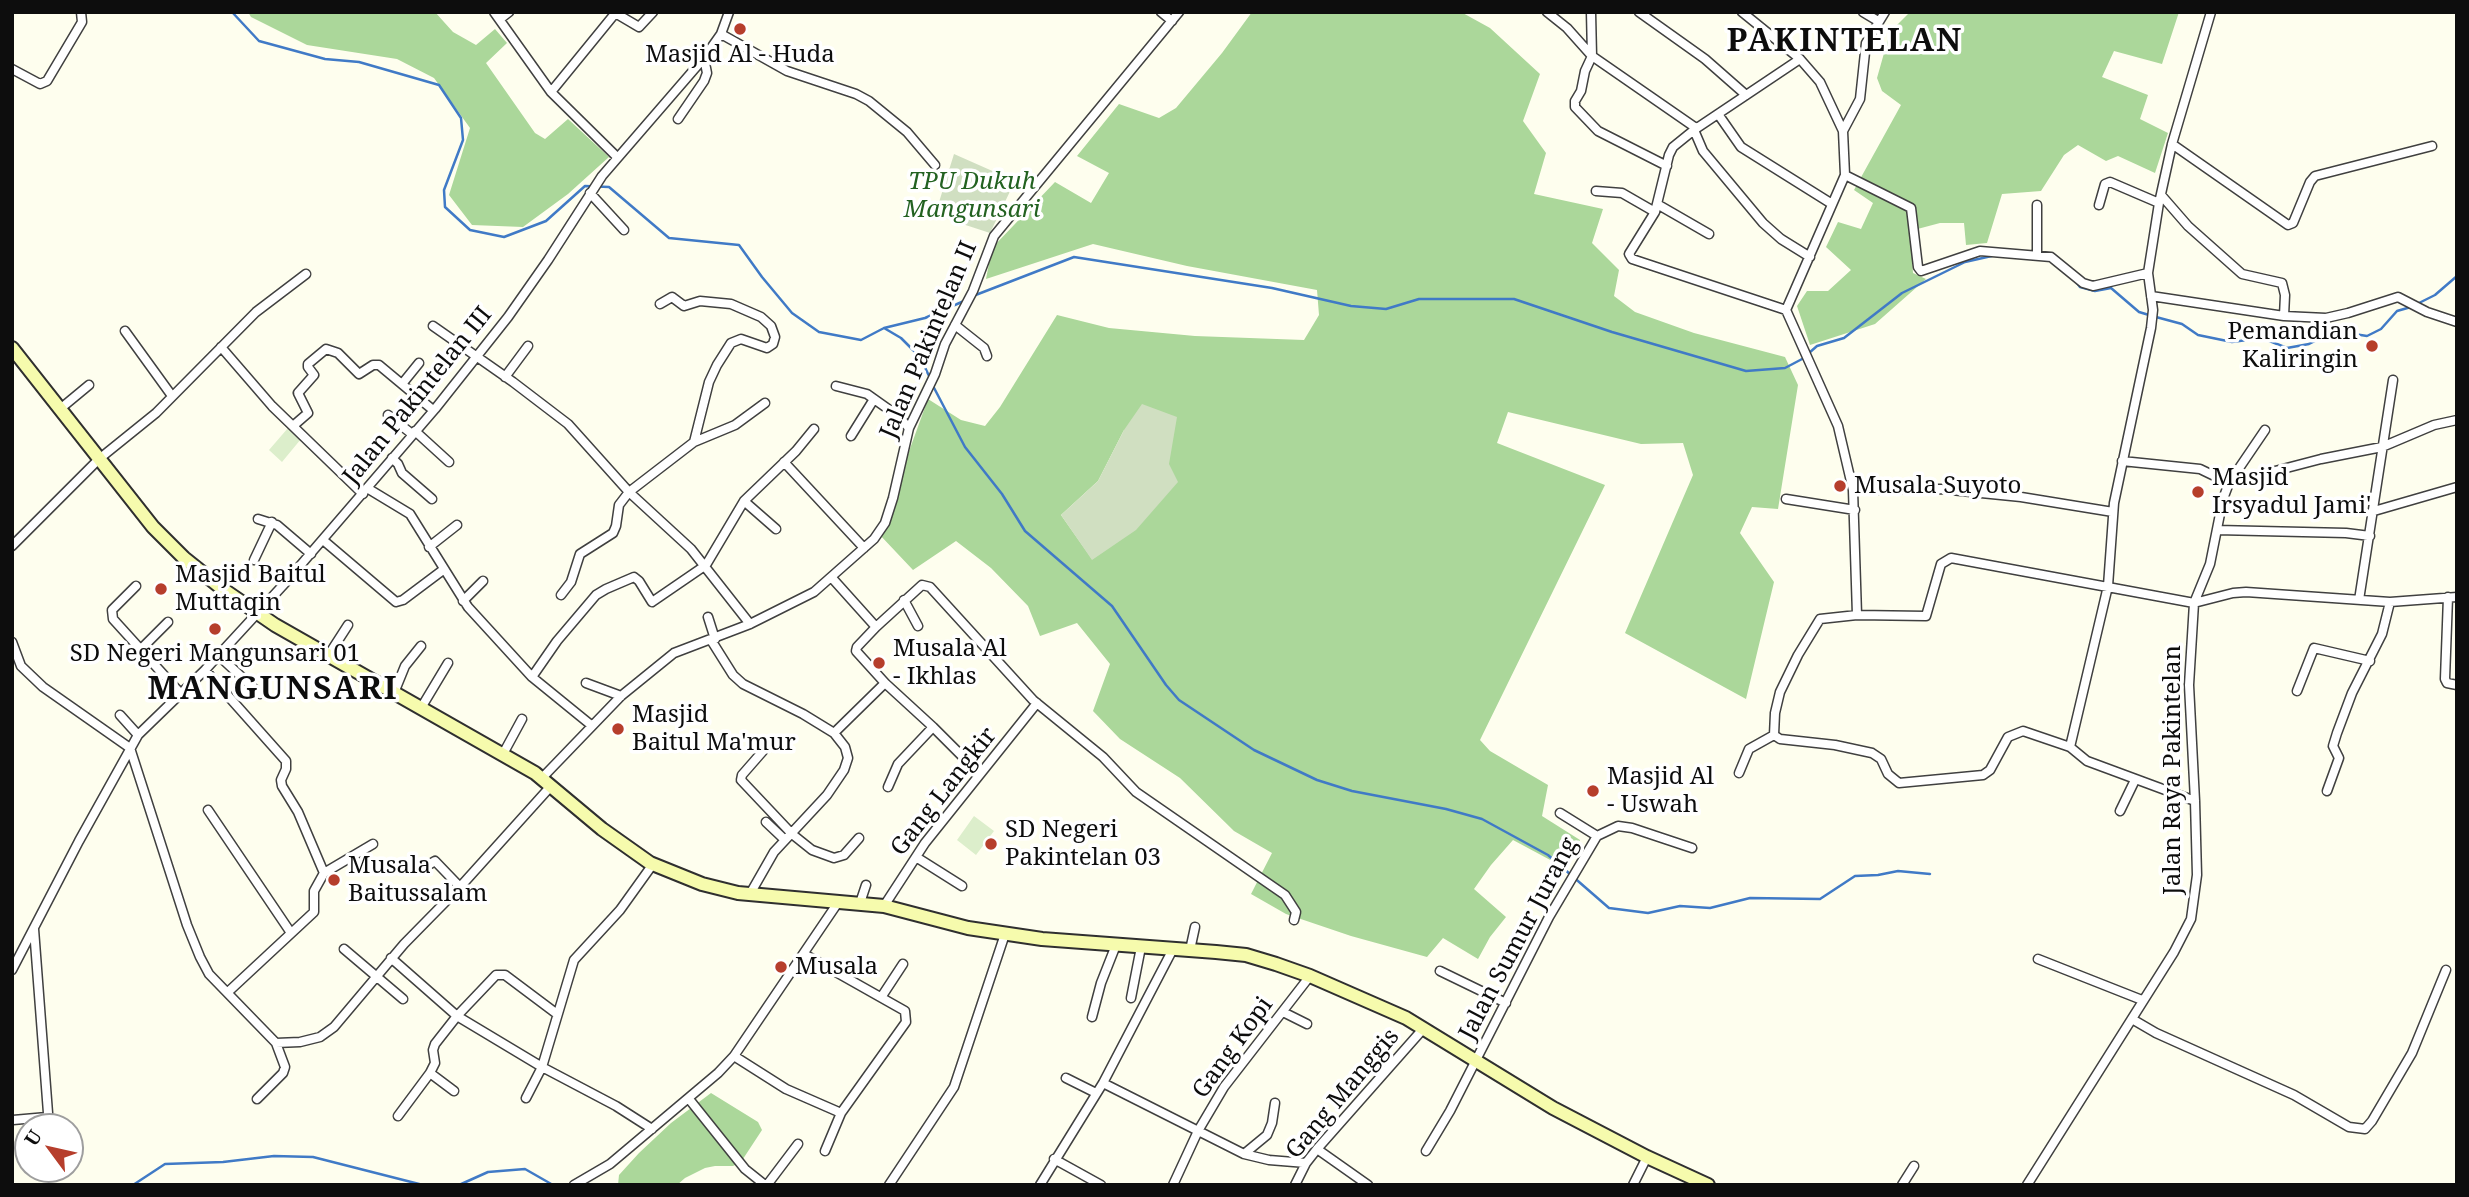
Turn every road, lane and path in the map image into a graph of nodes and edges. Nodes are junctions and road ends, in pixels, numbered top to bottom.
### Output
1 (81, 12) edge
2 (509, 12) edge
3 (653, 12) edge
4 (729, 12) edge
5 (1161, 12) edge
6 (1179, 12) edge
7 (1547, 12) edge
8 (1591, 12) edge
9 (1639, 12) edge
10 (1742, 12) edge
11 (1863, 12) edge
12 (1885, 12) edge
13 (2211, 12) edge
14 (497, 15) edge
15 (1172, 21) junction
16 (1878, 21) junction
17 (721, 34) junction
18 (1592, 56) junction
19 (704, 58) junction
20 (1800, 59) junction
21 (12, 69) edge
22 (551, 93) junction
23 (1746, 95) junction
24 (1718, 114) junction
25 (678, 120) dead end
26 (1695, 129) junction
27 (1843, 131) junction
28 (2172, 144) junction
29 (2432, 146) dead end
30 (617, 157) junction
31 (935, 165) dead end
32 (1667, 166) junction
33 (1845, 175) junction
34 (591, 191) junction
35 (1596, 191) dead end
36 (2160, 199) junction
37 (1832, 204) junction
38 (2037, 205) dead end
39 (2099, 205) dead end
40 (1656, 208) junction
41 (624, 230) dead end
42 (1709, 234) dead end
43 (2037, 255) junction
44 (1810, 257) junction
45 (2148, 273) junction
46 (306, 274) dead end
47 (2151, 296) junction
48 (660, 304) dead end
49 (1786, 310) junction
50 (2284, 316) junction
51 (2457, 322) edge
52 (955, 325) junction
53 (433, 326) dead end
54 (125, 331) dead end
55 (528, 346) dead end
56 (221, 347) junction
57 (12, 348) edge
58 (987, 355) dead end
59 (475, 357) junction
60 (419, 363) dead end
61 (505, 377) junction
62 (2393, 380) dead end
63 (402, 384) junction
64 (89, 385) dead end
65 (836, 386) dead end
66 (172, 396) junction
67 (874, 399) junction
68 (765, 404) dead end
69 (60, 410) junction
70 (433, 410) junction
71 (388, 415) dead end
72 (2457, 420) edge
73 (293, 426) junction
74 (909, 428) junction
75 (814, 429) dead end
76 (2265, 430) dead end
77 (414, 432) junction
78 (851, 436) dead end
79 (694, 442) junction
80 (2382, 447) junction
81 (392, 458) junction
82 (99, 459) junction
83 (2122, 461) junction
84 (449, 462) dead end
85 (784, 462) junction
86 (2229, 482) junction
87 (2457, 487) edge
88 (1853, 490) junction
89 (365, 491) junction
90 (629, 492) junction
91 (432, 499) dead end
92 (1786, 499) dead end
93 (744, 501) junction
94 (1855, 510) junction
95 (2374, 511) junction
96 (2113, 512) junction
97 (258, 519) dead end
98 (272, 522) junction
99 (457, 525) dead end
100 (776, 529) dead end
101 (2217, 530) junction
102 (2370, 536) junction
103 (323, 540) junction
104 (12, 545) edge
105 (429, 547) junction
106 (864, 548) junction
107 (311, 554) junction
108 (254, 560) dead end
109 (706, 565) junction
110 (443, 570) junction
111 (832, 578) junction
112 (483, 581) dead end
113 (136, 586) dead end
114 (2108, 586) junction
115 (561, 595) dead end
116 (2452, 597) edge
117 (904, 600) junction
118 (2359, 600) junction
119 (463, 601) junction
120 (2390, 602) junction
121 (2194, 603) junction
122 (256, 613) junction
123 (1857, 615) junction
124 (708, 617) dead end
125 (168, 622) dead end
126 (750, 624) junction
127 (348, 625) dead end
128 (876, 626) junction
129 (918, 626) dead end
130 (713, 639) junction
131 (12, 642) edge
132 (421, 646) dead end
133 (142, 648) junction
134 (218, 655) junction
135 (328, 656) junction
136 (2370, 661) junction
137 (448, 663) dead end
138 (205, 670) junction
139 (533, 677) junction
140 (586, 683) dead end
141 (885, 683) junction
142 (2457, 685) edge
143 (2297, 691) dead end
144 (394, 693) junction
145 (181, 694) junction
146 (260, 694) dead end
147 (621, 696) junction
148 (1037, 703) junction
149 (421, 708) junction
150 (120, 715) dead end
151 (522, 719) dead end
152 (591, 725) junction
153 (933, 727) junction
154 (834, 733) junction
155 (138, 735) junction
156 (1774, 735) junction
157 (130, 747) junction
158 (2070, 747) junction
159 (763, 751) dead end
160 (503, 754) junction
161 (979, 773) junction
162 (1739, 773) dead end
163 (2135, 779) junction
164 (547, 782) junction
165 (888, 787) dead end
166 (2326, 791) dead end
167 (2195, 801) junction
168 (208, 810) dead end
169 (2120, 811) dead end
170 (1560, 813) dead end
171 (766, 822) dead end
172 (792, 834) junction
173 (1597, 836) junction
174 (859, 838) dead end
175 (785, 840) junction
176 (373, 844) dead end
177 (1692, 848) dead end
178 (916, 857) junction
179 (430, 864) dead end
180 (653, 864) junction
181 (324, 873) junction
182 (866, 885) dead end
183 (962, 886) dead end
184 (460, 887) junction
185 (750, 894) junction
186 (839, 901) junction
187 (860, 903) junction
188 (884, 906) junction
189 (1294, 920) dead end
190 (1195, 927) dead end
191 (34, 929) junction
192 (291, 933) junction
193 (1005, 934) junction
194 (1116, 945) junction
195 (1142, 947) junction
196 (344, 949) dead end
197 (1174, 949) junction
198 (1190, 950) junction
199 (804, 954) junction
200 (391, 958) junction
201 (2038, 959) dead end
202 (903, 964) dead end
203 (12, 970) edge
204 (2446, 970) dead end
205 (1440, 971) dead end
206 (376, 976) junction
207 (1310, 976) junction
208 (228, 992) junction
209 (882, 996) junction
210 (1131, 998) dead end
211 (403, 999) dead end
212 (2142, 1000) junction
213 (1506, 1003) junction
214 (1283, 1012) junction
215 (557, 1014) junction
216 (457, 1016) junction
217 (1092, 1017) dead end
218 (2132, 1019) junction
219 (1307, 1024) dead end
220 (1423, 1029) junction
221 (276, 1043) junction
222 (734, 1056) junction
223 (1475, 1060) junction
224 (542, 1068) junction
225 (430, 1073) junction
226 (1066, 1077) dead end
227 (1103, 1083) junction
228 (454, 1091) dead end
229 (1096, 1093) junction
230 (526, 1098) dead end
231 (257, 1099) dead end
232 (689, 1099) junction
233 (1275, 1103) dead end
234 (47, 1113) edge
235 (841, 1113) junction
236 (398, 1116) dead end
237 (652, 1129) junction
238 (1198, 1131) junction
239 (798, 1144) dead end
240 (1317, 1149) junction
241 (825, 1151) dead end
242 (1426, 1151) dead end
243 (1244, 1154) junction
244 (1647, 1157) junction
245 (1054, 1159) junction
246 (1307, 1163) junction
247 (1914, 1166) dead end
248 (890, 1184) edge
249 (574, 1185) edge
250 (766, 1185) edge
251 (1040, 1185) edge
252 (1101, 1185) edge
253 (1173, 1185) edge
254 (1295, 1185) edge
255 (1368, 1185) edge
256 (1633, 1185) edge
257 (1709, 1185) edge
258 (1902, 1185) edge
259 (2028, 1185) edge

1 - 21 street
2 - 14 street
3 - 22 street
4 - 17 street
5 - 15 street
6 - 15 street, Jalan Pakintelan II
7 - 18 street
8 - 18 street
9 - 23 street
10 - 20 street
11 - 16 street
12 - 16 street
13 - 28 street
14 - 22 street
15 - 52 street, Jalan Pakintelan II
16 - 27 street
17 - 19 street
17 - 31 street
18 - 26 street
18 - 32 street
19 - 25 street
19 - 30 street
20 - 23 street
20 - 27 street
22 - 30 street
23 - 24 street
24 - 26 street
24 - 37 street
26 - 32 street
26 - 44 street
27 - 33 street
28 - 29 street
28 - 36 street
30 - 34 street, Jalan Pakintelan III
32 - 40 street
33 - 37 street
33 - 43 street
34 - 41 street
34 - 59 street, Jalan Pakintelan III
35 - 40 street
36 - 39 street
36 - 45 street
36 - 50 street
37 - 44 street
38 - 43 street
40 - 42 street
40 - 49 street
43 - 45 street
44 - 49 street
45 - 47 street
46 - 56 street
47 - 50 street
47 - 83 street
48 - 79 street
49 - 88 street
50 - 51 street
52 - 58 street
52 - 74 street, Jalan Pakintelan II
53 - 59 street
54 - 66 street
55 - 61 street
56 - 66 street
56 - 73 street
57 - 69 main road
59 - 61 street
59 - 70 street, Jalan Pakintelan III
60 - 63 street
61 - 90 street
62 - 80 street
63 - 70 street
63 - 73 street
64 - 69 street
65 - 67 street
66 - 82 street
67 - 74 street
67 - 78 street
68 - 79 street
69 - 82 main road
70 - 77 street, Jalan Pakintelan III
71 - 77 street
72 - 80 street
73 - 89 street
74 - 106 street, Jalan Pakintelan II
75 - 85 street
76 - 86 street, Jalan Raya Pakintelan
77 - 81 street, Jalan Pakintelan III
77 - 84 street
79 - 90 street
80 - 86 street
80 - 95 street
81 - 89 street, Jalan Pakintelan III
81 - 91 street
82 - 104 street
82 - 122 main road
83 - 86 street
83 - 96 street
85 - 93 street
85 - 106 street
86 - 101 street, Jalan Raya Pakintelan
87 - 95 street
88 - 94 street
88 - 96 street
89 - 103 street, Jalan Pakintelan III
89 - 105 street
90 - 109 street
90 - 115 street
92 - 94 street
93 - 100 street
93 - 109 street
94 - 123 street
95 - 102 street
96 - 114 street
97 - 98 street
98 - 107 street
98 - 108 street
99 - 105 street
101 - 102 street
101 - 121 street, Jalan Raya Pakintelan
102 - 118 street
103 - 107 street, Jalan Pakintelan III
103 - 110 street
105 - 110 street
106 - 111 street, Jalan Pakintelan II
107 - 122 street, Jalan Pakintelan III
109 - 126 street
109 - 139 street
110 - 119 street
111 - 126 street, Jalan Pakintelan II
111 - 128 street
112 - 119 street
113 - 133 street
114 - 121 street
114 - 123 street
114 - 158 street
116 - 120 street
116 - 142 street
117 - 128 street
117 - 129 street
117 - 148 street
118 - 120 street
118 - 121 street
119 - 139 street
120 - 136 street
121 - 167 street, Jalan Raya Pakintelan
122 - 134 street, Jalan Pakintelan III
122 - 135 main road
123 - 156 street
124 - 130 street
125 - 133 street
126 - 130 street, Jalan Pakintelan II
127 - 135 street
128 - 141 street
130 - 147 street, Jalan Pakintelan II
130 - 154 street
131 - 157 street
132 - 144 street
133 - 145 street
134 - 138 street, Jalan Pakintelan III
134 - 146 street
135 - 144 main road
136 - 143 street
136 - 166 street
137 - 149 street
138 - 145 street, Jalan Pakintelan III
138 - 181 street
139 - 152 street
140 - 147 street
141 - 153 street
141 - 154 street
144 - 149 main road
145 - 155 street, Jalan Pakintelan III
147 - 152 street, Jalan Pakintelan II
148 - 161 street, Gang Langkir
148 - 189 street
149 - 160 main road
150 - 155 street
151 - 160 street
152 - 164 street, Jalan Pakintelan II
153 - 161 street
153 - 165 street
154 - 172 street
155 - 157 street, Jalan Pakintelan III
156 - 158 street
156 - 162 street
157 - 191 street, Jalan Pakintelan III
157 - 208 street
158 - 163 street
159 - 172 street
160 - 164 main road
161 - 178 street, Gang Langkir
163 - 167 street
163 - 169 street
164 - 180 main road
164 - 184 street, Jalan Pakintelan II
167 - 212 street, Jalan Raya Pakintelan
168 - 192 street
170 - 173 street, Jalan Sumur Jurang
171 - 175 street
172 - 174 street
172 - 175 street
173 - 177 street, Jalan Sumur Jurang
173 - 213 street, Jalan Sumur Jurang
175 - 185 street
176 - 181 street
178 - 183 street
178 - 188 street, Gang Langkir
179 - 184 street
180 - 185 main road
180 - 215 street
181 - 192 street
182 - 187 street
184 - 200 street, Jalan Pakintelan II
185 - 186 main road
186 - 187 main road
186 - 199 street
187 - 188 main road
188 - 193 main road
190 - 198 street
191 - 203 street, Jalan Pakintelan III
191 - 234 street
192 - 208 street
193 - 194 main road
193 - 248 street
194 - 195 main road
194 - 217 street
195 - 197 main road
195 - 210 street
196 - 206 street
197 - 198 main road
197 - 227 street
198 - 207 main road
199 - 209 street
199 - 222 street
200 - 206 street, Jalan Pakintelan II
200 - 216 street
201 - 212 street
202 - 209 street
204 - 218 street
205 - 213 street
206 - 211 street
206 - 221 street, Jalan Pakintelan II
207 - 214 street, Gang Kopi
207 - 220 main road
208 - 221 street
209 - 235 street
212 - 218 street, Jalan Raya Pakintelan
213 - 223 street, Jalan Sumur Jurang
214 - 219 street
214 - 238 street, Gang Kopi
215 - 216 street
215 - 224 street
216 - 224 street
216 - 225 street
218 - 259 street, Jalan Raya Pakintelan
220 - 223 main road
220 - 240 street, Gang Manggis
221 - 231 street
222 - 232 street
222 - 235 street
223 - 242 street, Jalan Sumur Jurang
223 - 244 main road
224 - 230 street
224 - 237 street
225 - 228 street
225 - 236 street
226 - 229 street
227 - 229 street
227 - 238 street
229 - 245 street
232 - 237 street
232 - 250 street
233 - 243 street
235 - 241 street
237 - 249 street
238 - 243 street
238 - 253 street, Gang Kopi
239 - 250 street
240 - 246 street, Gang Manggis
240 - 255 street
243 - 246 street
244 - 256 street
244 - 257 main road
245 - 251 street
245 - 252 street
246 - 254 street, Gang Manggis
247 - 258 street

